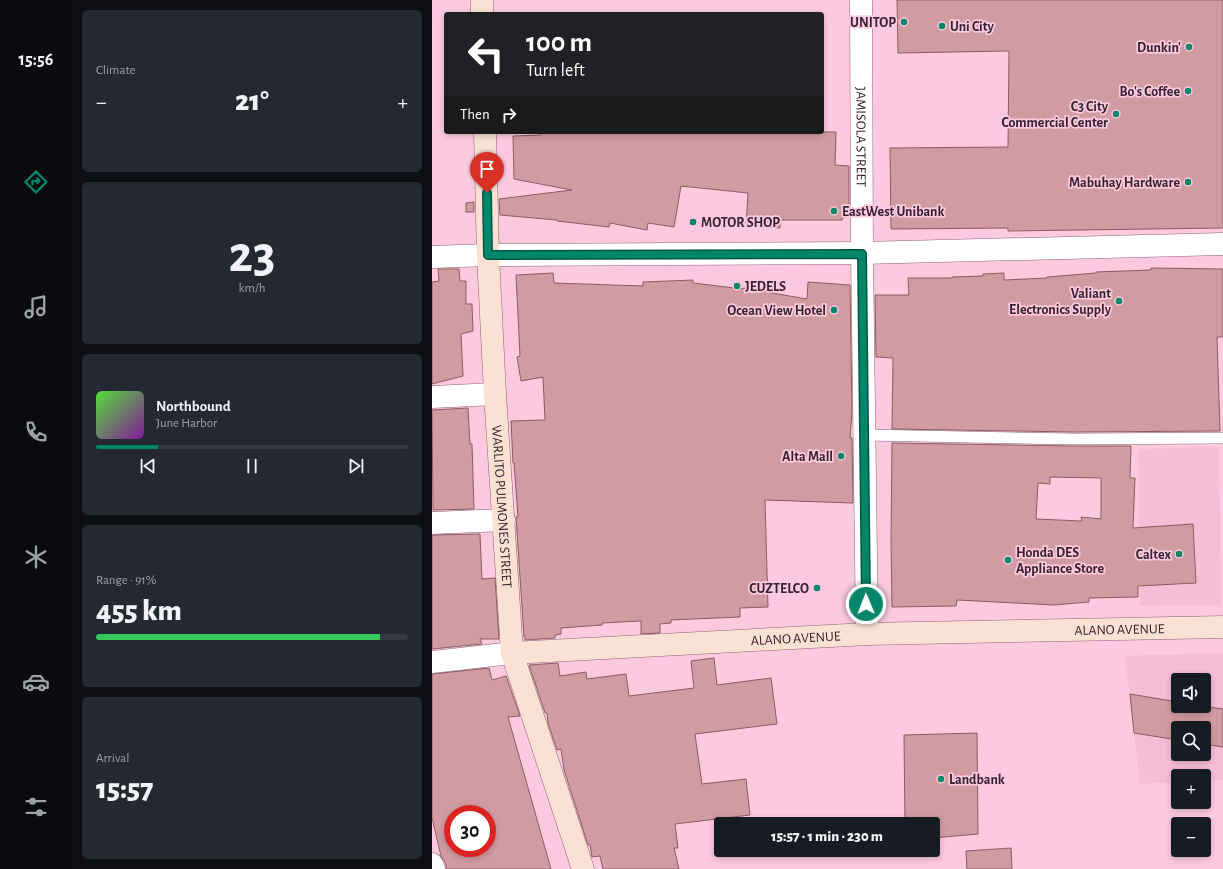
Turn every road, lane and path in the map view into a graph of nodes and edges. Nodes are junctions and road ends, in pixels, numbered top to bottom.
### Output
1 (482, 0) edge
2 (860, 0) edge
3 (482, 12) edge
4 (485, 134) edge
5 (1223, 244) edge
6 (862, 254) junction
7 (488, 255) junction
8 (432, 257) edge
9 (495, 394) junction
10 (432, 397) edge
11 (865, 435) junction
12 (1223, 438) edge
13 (504, 520) junction
14 (432, 523) edge
15 (1223, 627) edge
16 (867, 634) junction
17 (512, 653) junction
18 (432, 662) edge
19 (432, 864) edge
20 (434, 869) edge
21 (584, 869) edge

1 - 3 street
2 - 6 street, JAMISOLA STREET
4 - 7 street, WARLITO PULMONES STREET
5 - 6 street
6 - 7 street
6 - 11 street, JAMISOLA STREET
7 - 8 street
7 - 9 street, WARLITO PULMONES STREET
9 - 10 street
9 - 13 street, WARLITO PULMONES STREET
11 - 12 lane
11 - 16 street, JAMISOLA STREET
13 - 14 street
13 - 17 street, WARLITO PULMONES STREET
15 - 16 street, ALANO AVENUE
16 - 17 street, ALANO AVENUE
17 - 18 street
17 - 21 street, WARLITO PULMONES STREET
19 - 20 street

